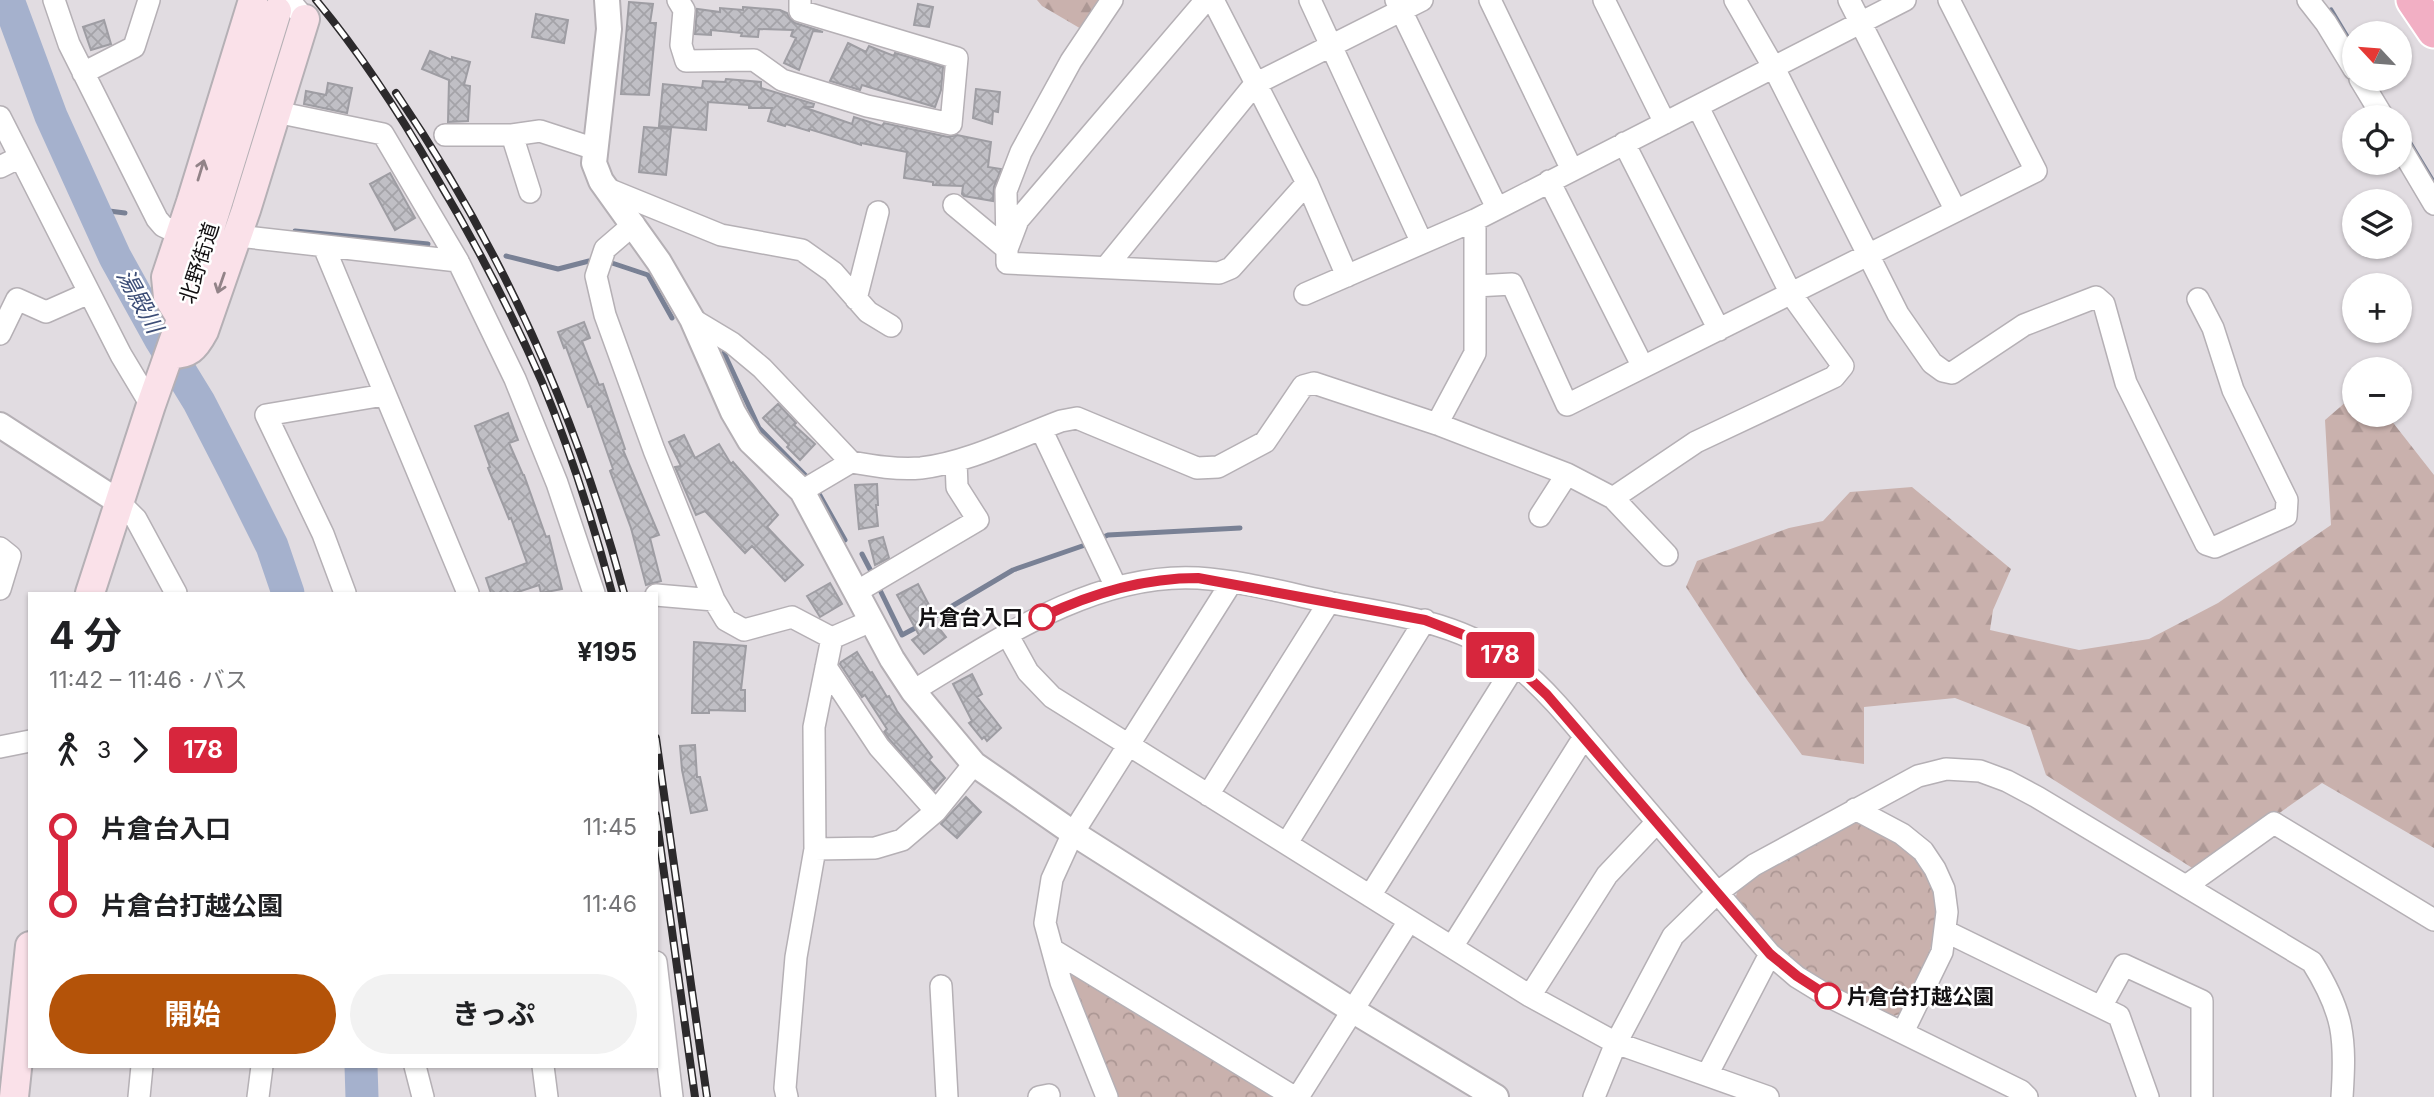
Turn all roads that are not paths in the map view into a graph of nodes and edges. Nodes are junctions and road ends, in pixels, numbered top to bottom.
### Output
1 (54, 0) edge
2 (149, 0) edge
3 (607, 0) edge
4 (678, 0) edge
5 (800, 0) edge
6 (1111, 0) edge
7 (1206, 0) edge
8 (1213, 0) edge
9 (1310, 0) edge
10 (1422, 0) edge
11 (1490, 0) edge
12 (1604, 0) edge
13 (1735, 0) edge
14 (1849, 0) edge
15 (1905, 0) edge
16 (1949, 0) edge
17 (2308, 0) edge
18 (2413, 0) edge
19 (1398, 5) edge
20 (281, 7) edge
21 (1861, 22) junction
22 (2434, 32) edge
23 (1331, 46) junction
24 (2342, 49) edge
25 (1774, 68) junction
26 (83, 73) junction
27 (1255, 84) junction
28 (1698, 107) junction
29 (276, 112) junction
30 (0, 117) edge
31 (1665, 122) junction
32 (445, 135) dead end
33 (512, 135) junction
34 (1624, 143) junction
35 (595, 149) junction
36 (20, 157) junction
37 (0, 167) edge
38 (2412, 167) edge
39 (1572, 170) junction
40 (1549, 181) junction
41 (1307, 183) junction
42 (608, 189) junction
43 (530, 192) dead end
44 (2434, 204) edge
45 (954, 205) dead end
46 (1497, 208) junction
47 (1956, 211) junction
48 (878, 212) dead end
49 (1475, 220) junction
50 (634, 224) junction
51 (180, 234) junction
52 (237, 236) junction
53 (1422, 243) junction
54 (324, 247) junction
55 (1007, 249) junction
56 (1868, 256) junction
57 (458, 261) junction
58 (1107, 267) junction
59 (1347, 276) junction
60 (1475, 286) junction
61 (89, 293) junction
62 (1305, 294) dead end
63 (1791, 294) junction
64 (9, 295) edge
65 (856, 299) junction
66 (2198, 299) dead end
67 (191, 316) junction
68 (692, 319) junction
69 (891, 326) dead end
70 (1719, 330) junction
71 (0, 334) edge
72 (1643, 367) junction
73 (384, 395) junction
74 (152, 402) junction
75 (1437, 424) junction
76 (0, 425) edge
77 (1041, 429) junction
78 (956, 461) junction
79 (851, 462) junction
80 (1567, 474) junction
81 (802, 491) junction
82 (1613, 498) junction
83 (119, 502) junction
84 (1540, 516) dead end
85 (0, 548) edge
86 (1667, 555) dead end
87 (1231, 583) junction
88 (868, 585) junction
89 (1116, 587) junction
90 (0, 589) edge
91 (90, 592) edge
92 (175, 592) edge
93 (345, 592) edge
94 (468, 592) edge
95 (594, 592) edge
96 (658, 595) edge
97 (715, 600) junction
98 (1329, 602) junction
99 (1425, 620) junction
100 (871, 621) junction
101 (1007, 634) junction
102 (832, 638) junction
103 (1515, 665) junction
104 (826, 667) junction
105 (913, 691) junction
106 (1584, 737) junction
107 (28, 741) edge
108 (1129, 743) junction
109 (0, 747) edge
110 (974, 764) junction
111 (1208, 795) junction
112 (1855, 809) junction
113 (936, 811) junction
114 (1657, 822) junction
115 (1073, 833) junction
116 (1287, 843) junction
117 (815, 849) junction
118 (2186, 886) junction
119 (1717, 893) junction
120 (1370, 896) junction
121 (2434, 920) edge
122 (1409, 921) junction
123 (1945, 931) junction
124 (1452, 947) junction
125 (1053, 950) junction
126 (1770, 954) junction
127 (658, 979) edge
128 (941, 986) dead end
129 (27, 989) edge
130 (1530, 996) junction
131 (2101, 1007) junction
132 (1352, 1010) junction
133 (1903, 1032) junction
134 (1616, 1043) junction
135 (142, 1068) edge
136 (262, 1068) edge
137 (416, 1068) edge
138 (543, 1068) edge
139 (1707, 1075) junction
140 (14, 1097) edge
141 (139, 1097) edge
142 (258, 1097) edge
143 (423, 1097) edge
144 (547, 1097) edge
145 (672, 1097) edge
146 (787, 1097) edge
147 (947, 1097) edge
148 (1107, 1097) edge
149 (1296, 1097) edge
150 (1496, 1097) edge
151 (1594, 1097) edge
152 (1768, 1097) edge
153 (2027, 1097) edge
154 (2148, 1097) edge
155 (2202, 1097) edge
156 (2342, 1097) edge

1 - 26 street
2 - 26 street
3 - 35 street
4 - 5 street
6 - 55 street
7 - 55 street
8 - 27 street
9 - 23 street
10 - 19 street
11 - 39 street
12 - 31 street
13 - 25 street
14 - 21 street
15 - 21 street
16 - 47 street
17 - 24 street
18 - 22 highway
19 - 23 street
19 - 46 street
20 - 29 main road
51 -> 20 main road
20 - 67 main road, 北野街道
21 - 25 street
21 - 47 street
23 - 27 street
23 - 53 street
25 - 28 street
25 - 56 street
26 - 51 street
27 - 41 street
27 - 58 street
28 - 31 street
28 - 63 street
29 - 52 main road
29 - 57 street
30 - 36 street
31 - 34 street
32 - 33 street
33 - 35 street
33 - 43 street
34 - 39 street
34 - 70 street
35 - 42 street
36 - 37 street
36 - 61 street
38 - 44 street
39 - 40 street
40 - 46 street
40 - 72 street
41 - 58 street
41 - 59 street
42 - 50 street
42 - 65 street
45 - 55 street
46 - 49 street
47 - 56 street
48 - 65 street
49 - 53 street
49 - 60 street
50 - 68 street
50 - 97 street
51 - 67 main road
52 - 54 street
52 -> 67 main road
53 - 59 street
54 - 57 street
54 - 73 street
55 - 58 street
56 - 63 street
56 - 66 street
57 - 95 street
59 - 62 street
60 - 72 street
60 - 75 street
61 - 64 street
61 - 74 street
63 - 70 street
63 - 82 street
64 - 71 street
65 - 69 street
67 - 74 main road
68 - 79 street
68 - 81 street
70 - 72 street
73 - 93 street
73 - 94 street
74 - 83 main road
75 - 77 street
75 - 80 street
76 - 83 street
77 - 78 street
77 - 89 street
78 - 79 street
78 - 88 street
79 - 81 street
80 - 82 street
80 - 84 street
81 - 88 street
82 - 86 street
83 - 91 main road
83 - 92 street
85 - 90 street
87 - 89 street
87 - 98 street
87 - 108 street
88 - 100 street
89 - 101 street
96 - 97 street
97 - 102 street
98 - 99 street
98 - 111 street
99 - 103 street
99 - 116 street
100 - 102 street
100 - 105 street
101 - 105 street
101 - 108 street
102 - 104 street
103 - 106 street
103 - 120 street
104 - 113 street
104 - 117 street
105 - 110 street
106 - 114 street
106 - 124 street
107 - 109 street
108 - 111 street
108 - 115 street
110 - 113 street
110 - 115 street
111 - 116 street
112 - 118 street
112 - 119 street
112 - 123 street
113 - 117 street
114 - 119 street
114 - 130 street
115 - 125 street
115 - 132 street
116 - 120 street
117 - 146 street
118 - 121 street
118 - 156 street
119 - 126 street
119 - 134 street
120 - 122 street
122 - 124 street
122 - 132 street
123 - 131 street
123 - 133 street
124 - 130 street
125 - 148 street
125 - 149 street
126 - 133 street
126 - 139 street
127 - 145 street
128 - 147 street
129 - 140 main road
130 - 134 street
131 - 154 street
131 - 155 street
132 - 149 street
132 - 150 street
133 - 153 street
134 - 139 street
134 - 151 street
135 - 141 street
136 - 142 street
137 - 143 street
138 - 144 street
139 - 152 street

